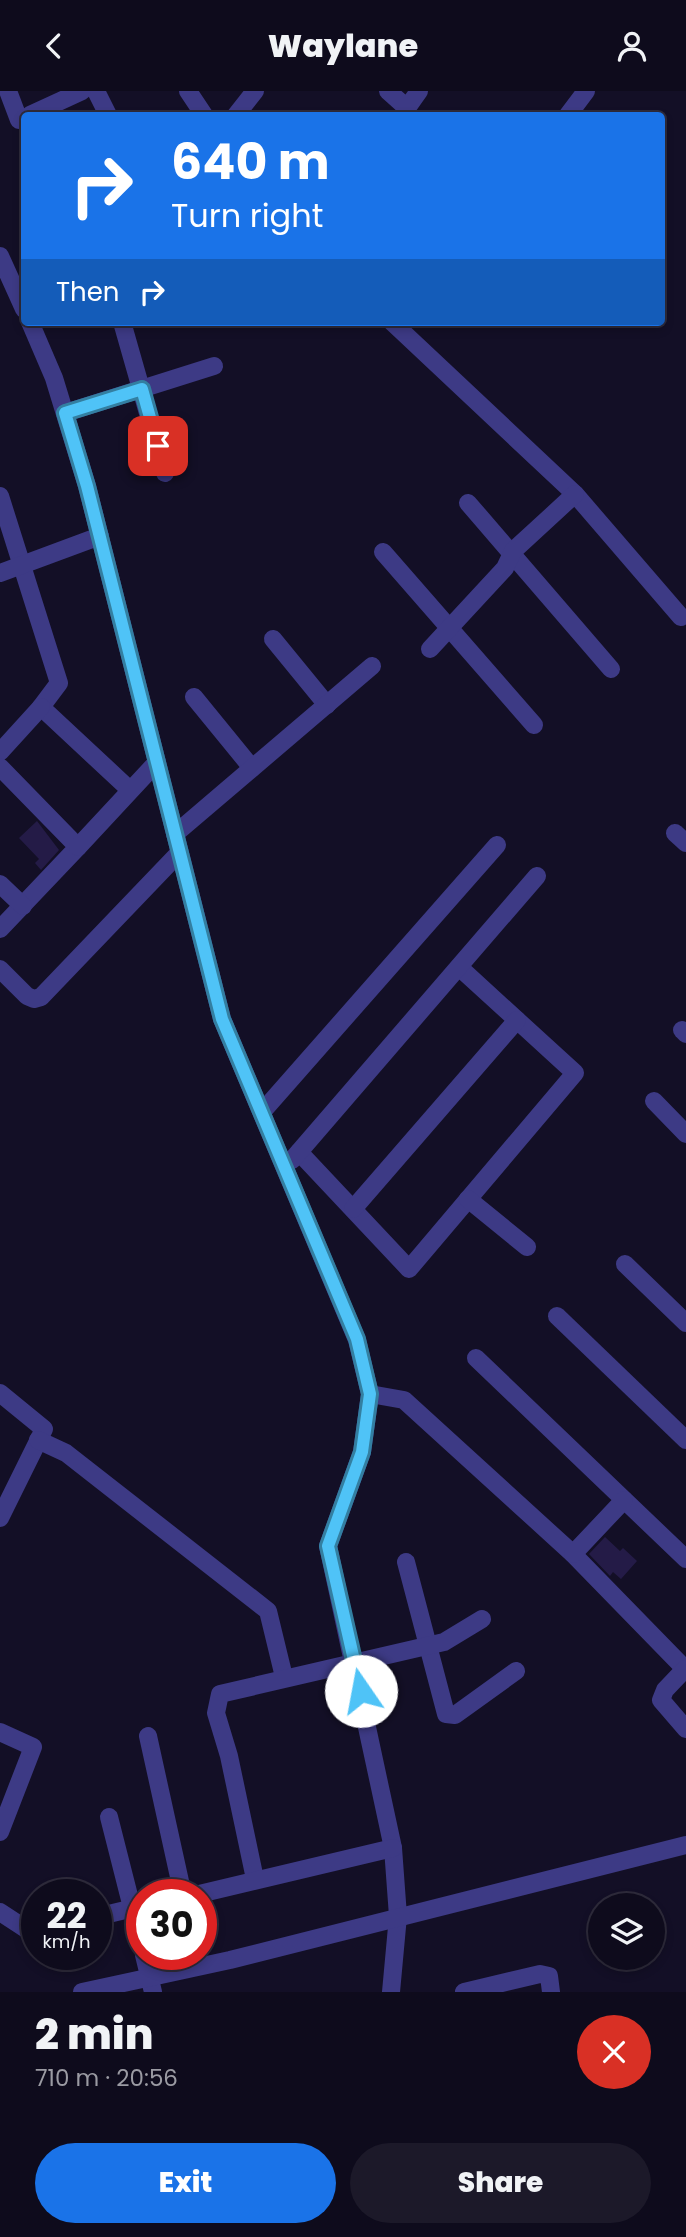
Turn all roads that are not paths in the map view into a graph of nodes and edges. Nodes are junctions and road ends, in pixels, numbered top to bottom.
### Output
1 (8, 91) edge
2 (82, 91) edge
3 (96, 91) edge
4 (188, 91) edge
5 (255, 91) edge
6 (388, 91) edge
7 (419, 91) edge
8 (586, 91) edge
9 (42, 112) edge
10 (106, 112) edge
11 (202, 112) edge
12 (240, 112) edge
13 (412, 112) edge
14 (570, 112) edge
15 (21, 114) edge
16 (0, 256) edge
17 (21, 302) edge
18 (32, 326) edge
19 (123, 326) edge
20 (397, 326) edge
21 (214, 366) dead end
22 (142, 389) junction
23 (65, 413) junction
24 (165, 473) dead end
25 (575, 494) junction
26 (0, 496) edge
27 (468, 503) dead end
28 (100, 536) junction
29 (383, 552) dead end
30 (512, 553) junction
31 (22, 566) junction
32 (0, 573) edge
33 (681, 617) dead end
34 (449, 629) junction
35 (273, 639) dead end
36 (430, 649) dead end
37 (372, 666) dead end
38 (611, 669) dead end
39 (194, 697) dead end
40 (327, 705) junction
41 (41, 707) junction
42 (534, 725) dead end
43 (0, 752) edge
44 (157, 762) junction
45 (0, 767) edge
46 (252, 768) junction
47 (130, 790) junction
48 (175, 834) junction
49 (498, 845) dead end
50 (78, 847) junction
51 (179, 853) junction
52 (537, 876) dead end
53 (0, 884) edge
54 (23, 906) junction
55 (0, 929) edge
56 (459, 967) junction
57 (0, 969) edge
58 (517, 1020) junction
59 (654, 1101) dead end
60 (262, 1112) junction
61 (686, 1134) edge
62 (299, 1152) junction
63 (285, 1168) junction
64 (468, 1199) junction
65 (353, 1209) junction
66 (527, 1247) dead end
67 (625, 1264) dead end
68 (557, 1316) dead end
69 (686, 1323) edge
70 (476, 1358) dead end
71 (0, 1393) edge
72 (382, 1395) junction
73 (38, 1440) junction
74 (686, 1440) edge
75 (624, 1500) junction
76 (0, 1518) edge
77 (573, 1554) junction
78 (686, 1559) edge
79 (406, 1562) dead end
80 (482, 1619) dead end
81 (427, 1647) junction
82 (355, 1665) junction
83 (685, 1670) edge
84 (516, 1671) dead end
85 (284, 1677) junction
86 (686, 1729) edge
87 (0, 1732) edge
88 (148, 1736) dead end
89 (109, 1817) dead end
90 (0, 1832) edge
91 (686, 1845) edge
92 (393, 1848) junction
93 (128, 1879) edge
94 (179, 1879) edge
95 (255, 1879) junction
96 (217, 1889) edge
97 (0, 1912) edge
98 (398, 1916) junction
99 (21, 1925) edge
100 (217, 1957) edge
101 (180, 1970) edge
102 (151, 1985) edge
103 (82, 1992) edge
104 (391, 1992) edge
105 (464, 1992) edge
106 (470, 1992) edge
107 (551, 1992) edge

1 - 15 street
2 - 9 street
3 - 10 street
4 - 11 street
5 - 12 street
6 - 13 street
7 - 13 street
8 - 14 street
16 - 17 street
18 - 23 street
19 - 22 street
20 - 25 street
21 - 22 street
22 - 23 street
22 - 24 street
23 - 28 street
25 - 30 street
25 - 33 street
26 - 31 street
27 - 30 street
28 - 31 street
28 - 44 street
29 - 34 street
30 - 34 street
30 - 38 street
31 - 32 street
31 - 41 street
34 - 36 street
34 - 42 street
35 - 40 street
37 - 40 street
39 - 46 street
40 - 46 street
41 - 43 street
41 - 47 street
44 - 47 street
44 - 48 street
45 - 50 street
46 - 48 street
47 - 50 street
48 - 51 street
49 - 60 street
50 - 54 street
51 - 57 street
51 - 60 street
52 - 56 street
53 - 54 street
54 - 55 street
56 - 58 street
56 - 62 street
58 - 64 street
58 - 65 street
59 - 61 street
60 - 63 street
62 - 63 street
62 - 65 street
63 - 72 street
64 - 65 street
64 - 66 street
67 - 69 street
68 - 74 street
70 - 75 street
71 - 73 street
72 - 77 street
72 - 82 street
73 - 76 street
73 - 85 street
75 - 77 street
75 - 78 street
77 - 83 street
79 - 81 street
80 - 81 street
81 - 82 street
81 - 84 street
82 - 85 street
82 - 92 street
83 - 86 street
85 - 95 street
87 - 90 street
88 - 94 street
89 - 93 street
91 - 98 street
92 - 95 street
92 - 98 street
95 - 96 street
97 - 99 street
98 - 100 street
98 - 104 street
101 - 102 street
102 - 103 street
105 - 106 street
106 - 107 street

